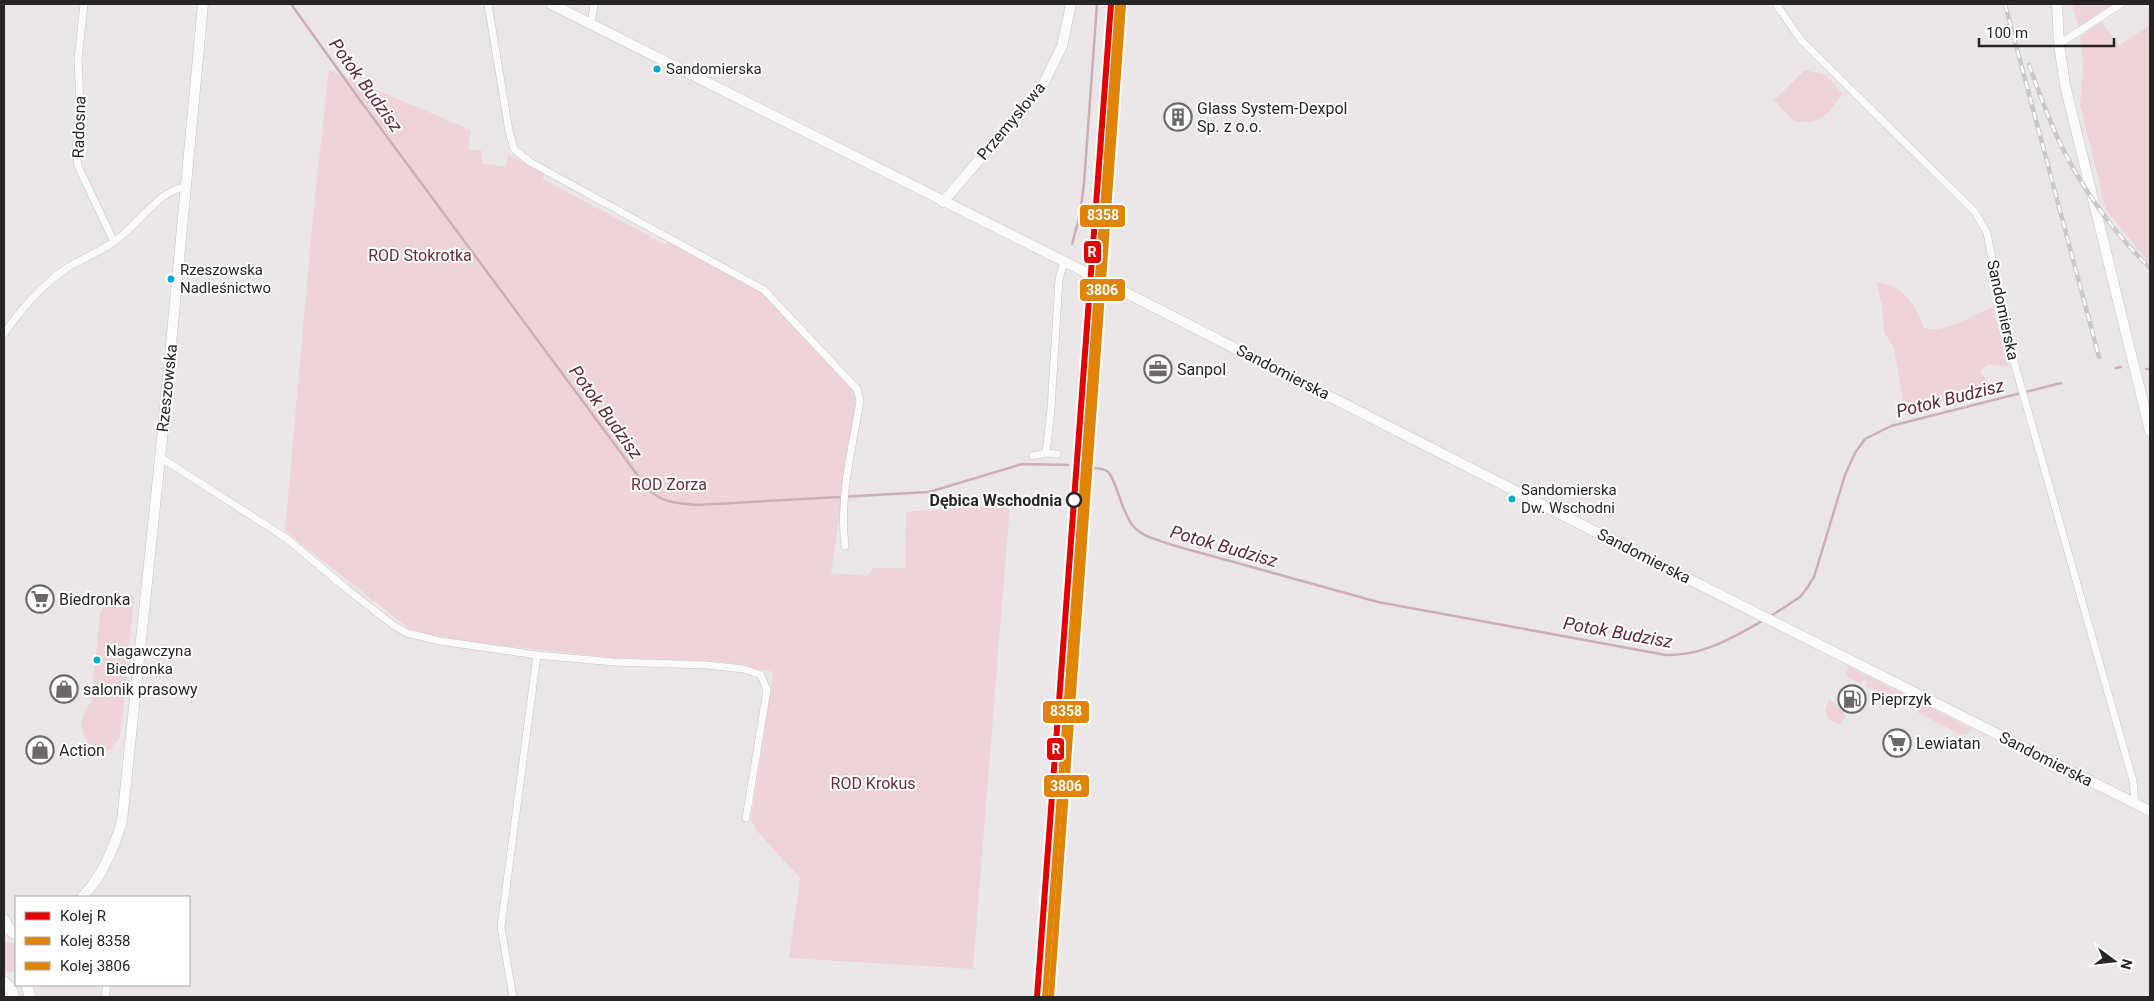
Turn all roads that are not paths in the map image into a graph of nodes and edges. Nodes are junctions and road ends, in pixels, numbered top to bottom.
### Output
1 (84, 4) edge
2 (203, 4) edge
3 (488, 4) edge
4 (551, 4) edge
5 (594, 4) edge
6 (1071, 4) edge
7 (1776, 4) edge
8 (2057, 4) edge
9 (2121, 4) edge
10 (591, 24) junction
11 (2059, 44) junction
12 (186, 187) junction
13 (943, 202) junction
14 (114, 242) junction
15 (1064, 262) junction
16 (1087, 273) dead end
17 (1101, 280) dead end
18 (4, 334) edge
19 (2150, 431) edge
20 (1046, 453) junction
21 (1057, 454) dead end
22 (1034, 456) dead end
23 (160, 457) junction
24 (845, 546) dead end
25 (537, 655) junction
26 (2135, 803) junction
27 (2150, 811) edge
28 (746, 818) dead end
29 (85, 896) edge
30 (4, 920) edge
31 (11, 934) edge
32 (4, 981) edge
33 (14, 997) edge
34 (513, 997) edge

1 - 14 street, Radosna
2 - 12 street, Rzeszowska
3 - 24 street
4 - 10 street
5 - 10 street
6 - 13 street, Przemysłowa
7 - 26 street, Sandomierska
8 - 11 street
9 - 11 street
10 - 13 street
11 - 19 street
12 - 14 street
12 - 23 street, Rzeszowska
13 - 15 street
14 - 18 street
15 - 16 street
15 - 20 street
17 - 26 street, Sandomierska
20 - 21 street
20 - 22 street
23 - 25 street
23 - 29 street, Rzeszowska
25 - 28 street
25 - 34 street
26 - 27 street, Sandomierska
30 - 31 main road
32 - 33 main road

